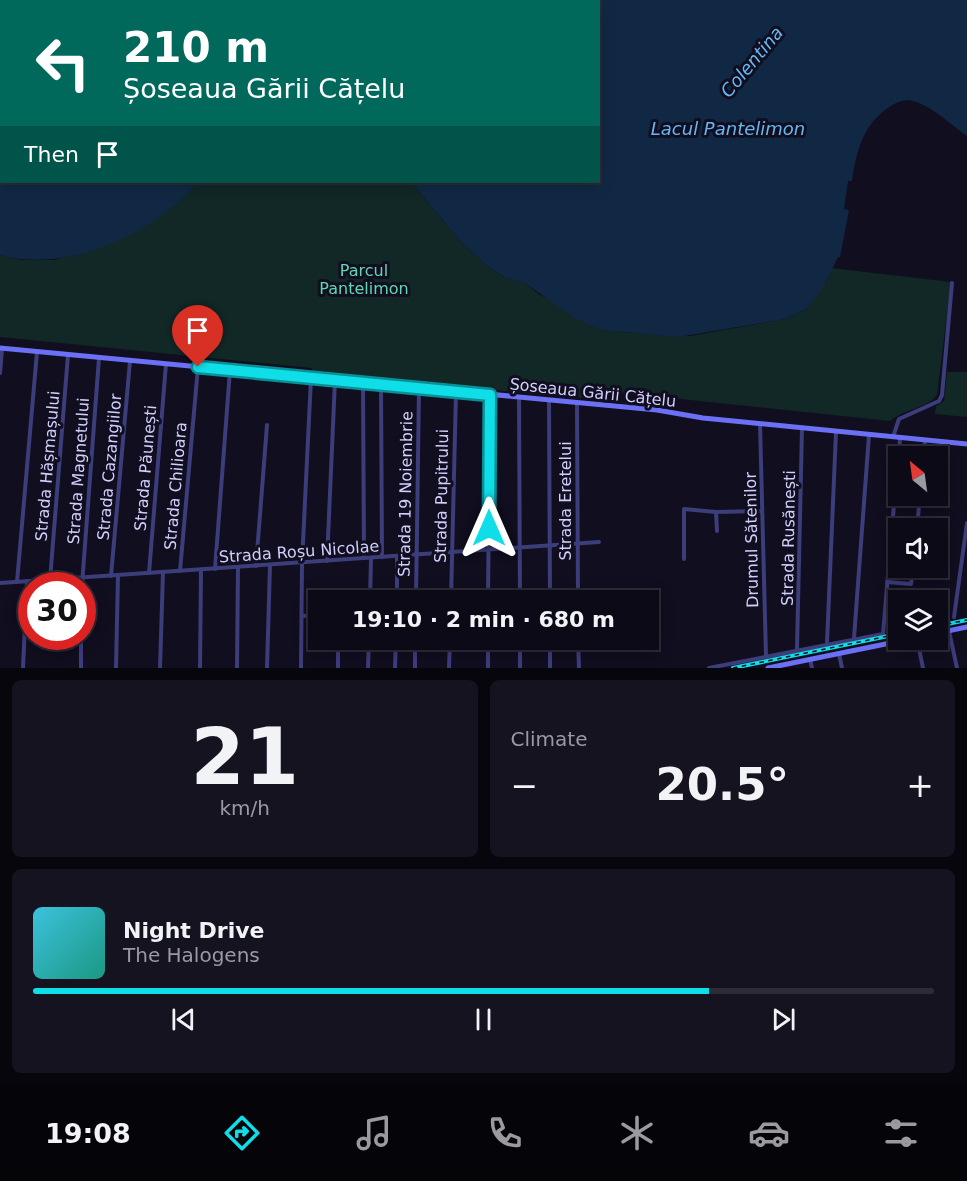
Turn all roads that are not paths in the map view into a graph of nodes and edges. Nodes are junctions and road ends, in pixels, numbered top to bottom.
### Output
1 (952, 283) dead end
2 (1, 349) edge
3 (37, 352) junction
4 (68, 355) junction
5 (99, 358) junction
6 (130, 361) junction
7 (166, 364) junction
8 (198, 367) junction
9 (230, 370) junction
10 (0, 373) edge
11 (311, 378) junction
12 (335, 380) junction
13 (363, 383) junction
14 (381, 385) junction
15 (419, 388) junction
16 (456, 392) junction
17 (490, 395) junction
18 (519, 398) junction
19 (549, 400) junction
20 (577, 403) junction
21 (760, 424) junction
22 (267, 425) dead end
23 (802, 428) junction
24 (836, 432) junction
25 (869, 435) junction
26 (893, 437) junction
27 (900, 438) junction
28 (926, 440) junction
29 (967, 444) edge
30 (900, 446) edge
31 (925, 446) edge
32 (894, 506) edge
33 (762, 511) junction
34 (716, 512) junction
35 (967, 523) edge
36 (717, 531) dead end
37 (599, 542) dead end
38 (577, 544) junction
39 (550, 546) junction
40 (520, 548) junction
41 (489, 550) junction
42 (452, 552) junction
43 (417, 555) junction
44 (398, 556) junction
45 (382, 557) junction
46 (364, 558) junction
47 (370, 558) junction
48 (684, 559) dead end
49 (327, 561) junction
50 (302, 563) junction
51 (270, 565) junction
52 (256, 566) junction
53 (238, 567) junction
54 (215, 568) junction
55 (201, 570) junction
56 (180, 571) junction
57 (54, 572) edge
58 (82, 572) edge
59 (163, 572) junction
60 (149, 573) junction
61 (118, 575) junction
62 (111, 576) junction
63 (96, 577) edge
64 (912, 578) edge
65 (17, 582) joint
66 (887, 582) junction
67 (0, 583) edge
68 (370, 590) edge
69 (397, 590) edge
70 (416, 590) edge
71 (451, 590) edge
72 (488, 590) edge
73 (520, 590) edge
74 (550, 590) edge
75 (578, 590) edge
76 (302, 616) junction
77 (308, 616) edge
78 (954, 617) dead end
79 (967, 627) edge
80 (949, 631) joint
81 (854, 638) junction
82 (827, 643) junction
83 (888, 644) edge
84 (797, 649) junction
85 (24, 650) edge
86 (81, 650) edge
87 (338, 650) edge
88 (369, 650) edge
89 (396, 650) edge
90 (415, 650) edge
91 (450, 650) edge
92 (488, 650) edge
93 (520, 650) edge
94 (550, 650) edge
95 (578, 650) edge
96 (920, 650) edge
97 (839, 654) junction
98 (766, 656) junction
99 (810, 659) junction
100 (785, 666) edge
101 (23, 668) edge
102 (81, 668) edge
103 (116, 668) edge
104 (160, 668) edge
105 (200, 668) edge
106 (237, 668) edge
107 (267, 668) edge
108 (301, 668) edge
109 (338, 668) edge
110 (368, 668) edge
111 (395, 668) edge
112 (415, 668) edge
113 (449, 668) edge
114 (488, 668) edge
115 (520, 668) edge
116 (550, 668) edge
117 (579, 668) edge
118 (710, 668) edge
119 (768, 668) edge
120 (812, 668) edge
121 (842, 668) edge
122 (923, 668) edge
123 (957, 668) edge

1 - 26 street
2 - 3 main road, Șoseaua Gării Cățelu
2 - 10 street
3 - 4 main road, Șoseaua Gării Cățelu
3 - 65 street
4 - 5 main road, Șoseaua Gării Cățelu
4 - 57 street, Strada Hășmașului
5 - 6 main road, Șoseaua Gării Cățelu
5 - 58 street, Strada Magnetului
6 - 7 main road, Șoseaua Gării Cățelu
6 - 62 street, Strada Cazangiilor
7 - 8 main road, Șoseaua Gării Cățelu
7 - 60 street, Strada Păunești
8 - 9 main road, Șoseaua Gării Cățelu
8 - 56 street, Strada Chilioara
9 - 11 main road, Șoseaua Gării Cățelu
9 - 54 street
11 - 12 main road, Șoseaua Gării Cățelu
11 - 50 street
12 - 13 main road, Șoseaua Gării Cățelu
12 - 49 street
13 - 14 main road, Șoseaua Gării Cățelu
13 - 46 street
14 - 15 main road, Șoseaua Gării Cățelu
14 - 45 street
15 - 16 main road, Șoseaua Gării Cățelu
15 - 43 street, Strada 19 Noiembrie
16 - 17 main road, Șoseaua Gării Cățelu
16 - 42 street, Strada Pupitrului
17 - 18 main road, Șoseaua Gării Cățelu
17 - 41 street
18 - 19 main road, Șoseaua Gării Cățelu
18 - 40 street
19 - 20 main road, Șoseaua Gării Cățelu
19 - 39 street
20 - 21 main road, Șoseaua Gării Cățelu
20 - 38 street, Strada Eretelui
21 - 23 main road, Șoseaua Gării Cățelu
21 - 33 street, Drumul Sătenilor
22 - 52 street
23 - 24 main road, Șoseaua Gării Cățelu
23 - 84 street, Strada Rusănești
24 - 25 main road, Șoseaua Gării Cățelu
24 - 82 street
25 - 26 main road, Șoseaua Gării Cățelu
25 - 81 street
26 - 27 main road, Șoseaua Gării Cățelu
27 - 28 main road, Șoseaua Gării Cățelu
27 - 30 street
28 - 29 main road, Șoseaua Gării Cățelu
28 - 31 street
32 - 66 street
33 - 34 street
33 - 98 street, Drumul Sătenilor
34 - 36 street
34 - 48 street
35 - 78 street
37 - 38 street, Strada Roșu Nicolae
38 - 39 street, Strada Roșu Nicolae
38 - 75 street, Strada Eretelui
39 - 40 street, Strada Roșu Nicolae
39 - 74 street
40 - 41 street, Strada Roșu Nicolae
40 - 73 street
41 - 42 street, Strada Roșu Nicolae
41 - 72 street
42 - 43 street, Strada Roșu Nicolae
42 - 71 street, Strada Pupitrului
43 - 44 street, Strada Roșu Nicolae
43 - 70 street, Strada 19 Noiembrie
44 - 45 street, Strada Roșu Nicolae
44 - 69 street
45 - 47 street, Strada Roșu Nicolae
46 - 47 street, Strada Roșu Nicolae
46 - 49 street, Strada Roșu Nicolae
47 - 68 street
49 - 50 street, Strada Roșu Nicolae
50 - 51 street, Strada Roșu Nicolae
50 - 76 street
51 - 52 street, Strada Roșu Nicolae
51 - 107 street
52 - 53 street, Strada Roșu Nicolae
53 - 54 street, Strada Roșu Nicolae
53 - 106 street
54 - 55 street, Strada Roșu Nicolae
55 - 56 street, Strada Roșu Nicolae
55 - 105 street
56 - 59 street, Strada Roșu Nicolae
59 - 60 street, Strada Roșu Nicolae
59 - 104 street
60 - 61 street, Strada Roșu Nicolae
61 - 62 street, Strada Roșu Nicolae
61 - 103 street
62 - 63 street, Strada Roșu Nicolae
64 - 66 street
65 - 67 street, Strada Roșu Nicolae
66 - 81 street
76 - 77 street
76 - 108 street
79 - 80 main road
80 - 123 street
81 - 82 street
82 - 84 street
83 - 97 main road
84 - 98 street
85 - 101 street
86 - 102 street
87 - 109 street
88 - 110 street
89 - 111 street
90 - 112 street
91 - 113 street
92 - 114 street
93 - 115 street
94 - 116 street
95 - 117 street
96 - 122 street
97 - 99 main road
97 - 121 street
98 - 118 street
99 - 100 main road
99 - 120 street
100 - 119 main road

